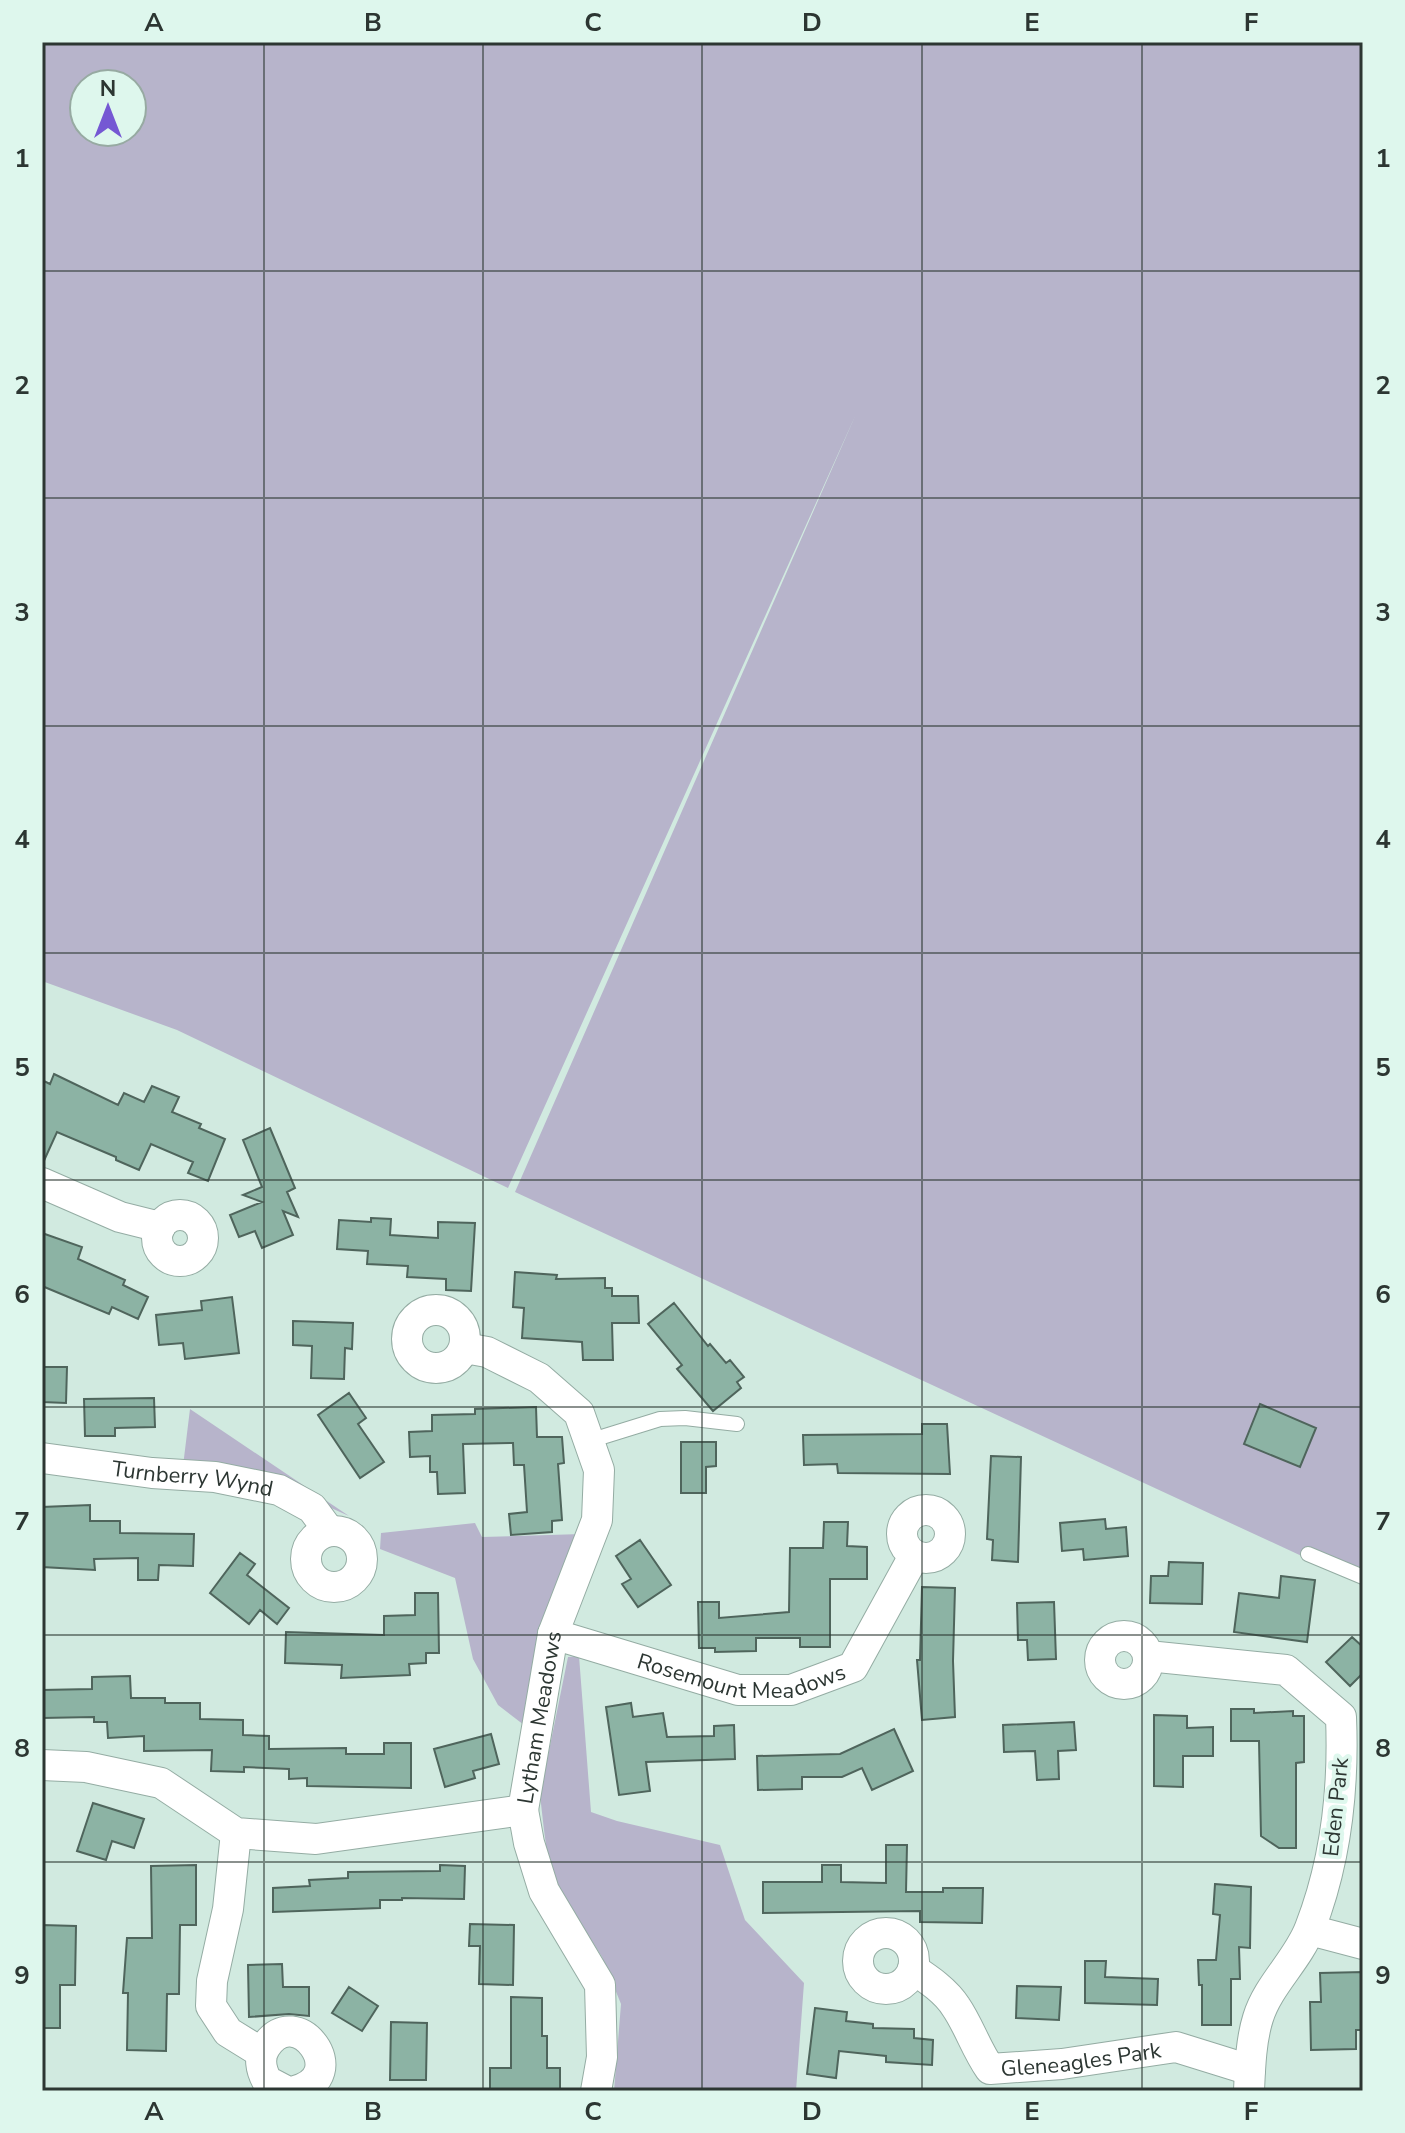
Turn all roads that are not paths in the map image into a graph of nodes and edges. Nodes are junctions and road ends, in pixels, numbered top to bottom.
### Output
1 (42, 1183) edge
2 (160, 1227) dead end
3 (465, 1348) dead end
4 (737, 1424) dead end
5 (589, 1441) junction
6 (42, 1458) edge
7 (329, 1531) dead end
8 (1308, 1554) dead end
9 (914, 1556) dead end
10 (1363, 1577) edge
11 (553, 1634) junction
12 (1148, 1656) dead end
13 (42, 1765) edge
14 (523, 1810) junction
15 (236, 1833) junction
16 (1310, 1930) junction
17 (1363, 1944) edge
18 (913, 1969) dead end
19 (262, 2053) junction
20 (989, 2080) edge
21 (1249, 2080) edge
22 (286, 2091) edge
23 (295, 2091) edge
24 (596, 2091) edge

1 - 2 street
3 - 5 street, Lytham Meadows
4 - 5 lane
5 - 11 street, Lytham Meadows
6 - 7 street, Turnberry Wynd
8 - 10 lane
9 - 11 street, Rosemount Meadows
11 - 14 street, Lytham Meadows
12 - 16 street, Eden Park
13 - 15 street, Lytham Meadows
14 - 15 street, Lytham Meadows
14 - 24 street
15 - 19 street
16 - 17 street
16 - 21 street, Eden Park
18 - 20 street, Gleneagles Park
19 - 22 street
19 - 23 street
20 - 21 street, Gleneagles Park

